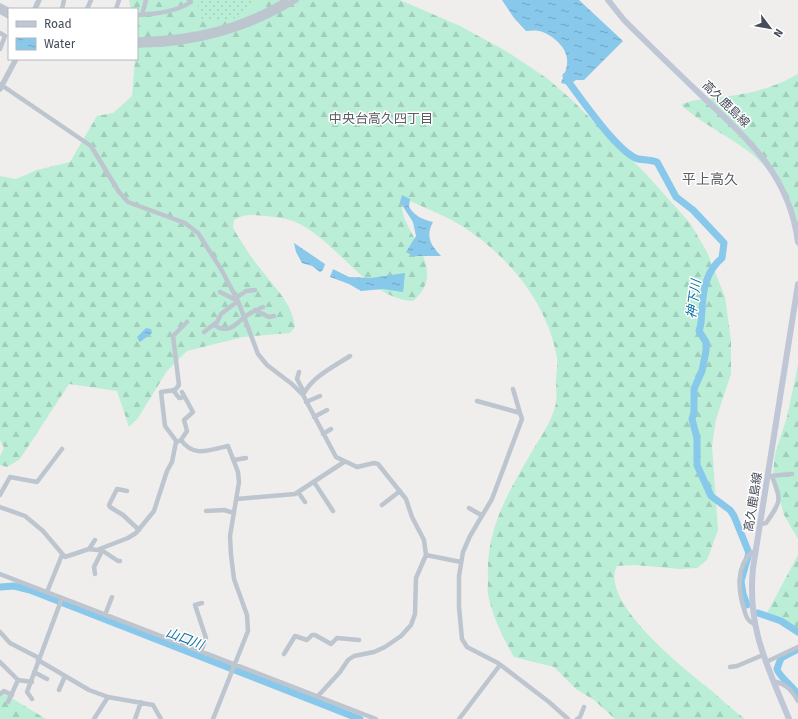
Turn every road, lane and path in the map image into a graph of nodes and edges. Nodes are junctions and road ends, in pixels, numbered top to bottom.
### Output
1 (146, 0) edge
2 (189, 0) edge
3 (286, 0) edge
4 (296, 0) edge
5 (608, 0) edge
6 (140, 15) edge
7 (241, 24) junction
8 (0, 33) edge
9 (138, 40) edge
10 (138, 46) edge
11 (0, 49) edge
12 (15, 60) edge
13 (1, 86) edge
14 (798, 242) edge
15 (798, 284) edge
16 (256, 290) dead end
17 (220, 292) dead end
18 (237, 299) junction
19 (263, 306) dead end
20 (255, 310) junction
21 (274, 316) dead end
22 (244, 317) junction
23 (187, 322) dead end
24 (214, 325) junction
25 (204, 332) dead end
26 (350, 356) dead end
27 (299, 372) dead end
28 (513, 388) dead end
29 (173, 390) junction
30 (303, 394) junction
31 (320, 396) dead end
32 (477, 401) dead end
33 (306, 402) junction
34 (327, 410) dead end
35 (520, 413) junction
36 (314, 417) junction
37 (331, 429) dead end
38 (323, 434) junction
39 (179, 441) junction
40 (62, 449) dead end
41 (246, 458) dead end
42 (234, 460) junction
43 (344, 462) junction
44 (792, 474) dead end
45 (770, 476) junction
46 (314, 482) junction
47 (127, 491) dead end
48 (400, 491) junction
49 (298, 492) junction
50 (0, 495) edge
51 (237, 499) junction
52 (305, 502) dead end
53 (382, 505) dead end
54 (0, 507) edge
55 (469, 508) dead end
56 (206, 511) dead end
57 (333, 511) dead end
58 (234, 513) junction
59 (481, 515) junction
60 (761, 524) junction
61 (139, 530) junction
62 (94, 540) dead end
63 (90, 549) junction
64 (100, 549) junction
65 (751, 554) junction
66 (426, 555) junction
67 (62, 556) junction
68 (120, 561) dead end
69 (461, 562) junction
70 (0, 574) edge
71 (95, 574) dead end
72 (47, 592) junction
73 (112, 597) dead end
74 (61, 600) junction
75 (202, 603) dead end
76 (105, 615) junction
77 (754, 624) junction
78 (0, 633) edge
79 (359, 640) dead end
80 (796, 648) edge
81 (201, 652) junction
82 (284, 654) dead end
83 (763, 655) junction
84 (39, 659) junction
85 (0, 662) edge
86 (766, 662) junction
87 (500, 665) junction
88 (730, 667) dead end
89 (233, 668) junction
90 (34, 672) junction
91 (65, 676) junction
92 (47, 679) dead end
93 (18, 680) junction
94 (773, 681) junction
95 (32, 682) junction
96 (60, 690) dead end
97 (0, 694) edge
98 (12, 694) junction
99 (318, 696) junction
100 (108, 697) junction
101 (32, 699) dead end
102 (798, 701) edge
103 (8, 702) dead end
104 (141, 702) junction
105 (584, 707) dead end
106 (94, 719) edge
107 (135, 719) edge
108 (161, 719) edge
109 (212, 719) edge
110 (376, 719) edge
111 (459, 719) edge
112 (568, 719) edge
113 (576, 719) edge
114 (790, 719) edge

1 - 6 street
2 - 6 street
3 - 7 street
4 - 7 street
5 - 14 main road, 高久鹿島線
7 - 9 street
7 - 10 street
8 - 11 street
12 - 13 street
13 - 18 street
15 - 45 main road, 高久鹿島線
16 - 18 street
17 - 18 street
18 - 22 street
18 - 24 street
19 - 20 street
20 - 21 street
20 - 22 street
22 - 24 street
22 - 30 street
23 - 29 street
24 - 25 street
26 - 30 street
27 - 30 street
28 - 35 street
29 - 39 street
29 - 39 street
30 - 33 street
31 - 33 street
32 - 35 street
33 - 36 street
34 - 36 street
35 - 59 street
36 - 38 street
37 - 38 street
38 - 43 street
39 - 42 street
39 - 61 street
40 - 50 street
41 - 42 street
42 - 51 street
43 - 46 street
43 - 48 street
44 - 45 street
45 - 60 main road, 高久鹿島線
45 - 60 street
46 - 49 street
46 - 57 street
47 - 61 street
48 - 53 street
48 - 66 street
49 - 51 street
49 - 52 street
51 - 58 street
54 - 67 street
55 - 59 street
56 - 58 street
58 - 89 street
59 - 69 street
60 - 65 main road, 高久鹿島線
61 - 64 street
62 - 63 street
63 - 64 street
63 - 67 street
64 - 68 street
64 - 71 street
65 - 77 main road, 高久鹿島線
65 - 77 street
66 - 69 street
66 - 99 street
67 - 72 street
69 - 87 street
70 - 72 street
72 - 74 street
73 - 76 street
74 - 76 street
74 - 84 street
75 - 81 street
76 - 81 street
77 - 83 main road, 高久鹿島線
78 - 84 street
79 - 82 street
80 - 86 street
81 - 89 street
83 - 86 main road, 高久鹿島線
83 - 88 street
84 - 90 street
84 - 91 street
85 - 93 street
86 - 94 main road, 高久鹿島線
87 - 111 street
87 - 112 street
89 - 99 street
89 - 109 street
90 - 92 street
90 - 95 street
91 - 96 street
91 - 100 street
93 - 95 street
93 - 98 street
94 - 102 street
94 - 114 main road, 高久鹿島線
95 - 101 street
97 - 98 street
98 - 103 street
99 - 110 street
100 - 104 street
100 - 106 street
104 - 107 street
104 - 108 street
105 - 113 street

